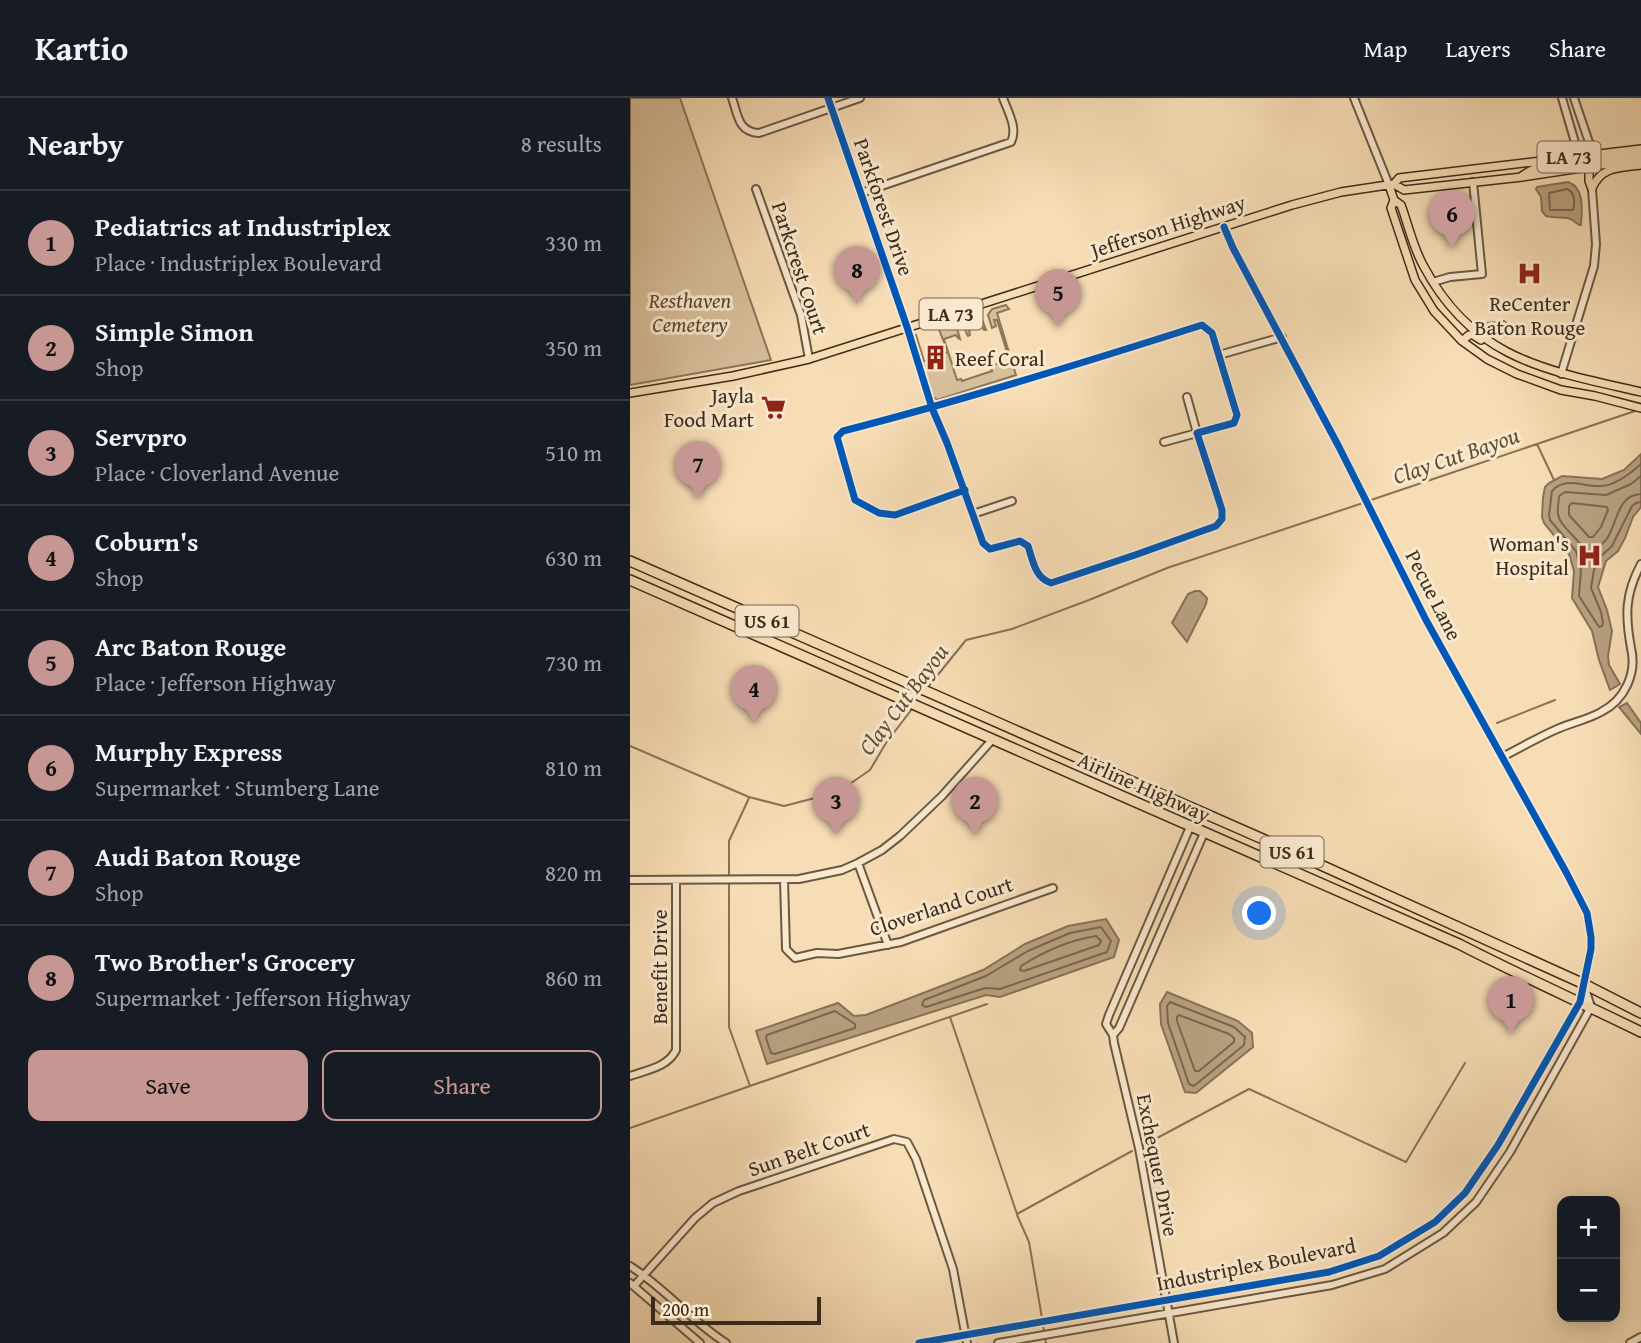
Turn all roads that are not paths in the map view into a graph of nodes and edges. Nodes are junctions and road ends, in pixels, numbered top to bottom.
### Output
1 (732, 98) edge
2 (828, 98) edge
3 (860, 98) edge
4 (1003, 98) edge
5 (1354, 98) edge
6 (1562, 98) edge
7 (1574, 98) edge
8 (832, 108) junction
9 (1641, 151) edge
10 (1593, 154) junction
11 (1579, 156) junction
12 (1641, 162) edge
13 (1588, 168) junction
14 (1522, 177) junction
15 (1473, 182) junction
16 (1391, 185) junction
17 (756, 189) dead end
18 (1592, 189) junction
19 (861, 193) junction
20 (1394, 200) junction
21 (1223, 227) junction
22 (1433, 282) junction
23 (907, 327) junction
24 (1282, 337) junction
25 (1462, 341) junction
26 (1491, 343) junction
27 (1219, 355) junction
28 (808, 359) junction
29 (1550, 370) junction
30 (1561, 374) junction
31 (1522, 376) junction
32 (1641, 392) edge
33 (630, 393) edge
34 (1187, 397) dead end
35 (932, 408) junction
36 (1641, 408) edge
37 (1197, 433) junction
38 (1164, 442) dead end
39 (965, 490) junction
40 (1012, 501) dead end
41 (973, 514) junction
42 (630, 561) edge
43 (1641, 564) edge
44 (630, 580) edge
45 (684, 584) junction
46 (676, 600) junction
47 (797, 634) junction
48 (790, 650) junction
49 (999, 723) junction
50 (992, 740) junction
51 (1502, 757) junction
52 (1199, 811) junction
53 (1212, 817) junction
54 (1190, 827) junction
55 (1204, 833) junction
56 (1281, 847) junction
57 (1273, 862) junction
58 (858, 863) junction
59 (1175, 863) junction
60 (1188, 869) junction
61 (630, 880) edge
62 (676, 880) junction
63 (785, 880) junction
64 (1053, 888) dead end
65 (1162, 892) junction
66 (1175, 898) junction
67 (1142, 939) junction
68 (888, 944) junction
69 (1154, 945) junction
70 (1584, 984) junction
71 (1580, 1002) junction
72 (1113, 1005) junction
73 (1591, 1007) junction
74 (1126, 1010) junction
75 (1641, 1013) edge
76 (1641, 1032) edge
77 (1113, 1035) junction
78 (630, 1076) edge
79 (630, 1266) edge
80 (644, 1275) junction
81 (632, 1284) edge
82 (1166, 1300) junction
83 (1168, 1313) junction
84 (1641, 1337) edge
85 (966, 1339) edge
86 (700, 1343) edge
87 (726, 1343) edge
88 (919, 1343) edge
89 (998, 1343) edge
90 (1174, 1343) edge
91 (1630, 1343) edge

1 - 8 street
2 - 8 street, Parkforest Drive
3 - 8 street
4 - 19 street
5 - 16 street
6 - 11 street
7 - 10 street
8 - 19 street, Parkforest Drive
9 - 10 main road, Jefferson Highway / LA 73
9 - 13 main road
10 - 11 main road, Jefferson Highway / LA 73
10 - 14 main road
11 - 16 main road, Jefferson Highway / LA 73
12 - 13 main road, Jefferson Highway / LA 73
12 - 18 main road
13 - 14 main road, Jefferson Highway / LA 73
13 - 18 main road
14 - 15 main road, Jefferson Highway / LA 73
15 - 16 main road, Jefferson Highway / LA 73
15 - 22 street
16 - 20 main road
16 - 21 main road, Jefferson Highway / LA 73
17 - 28 street, Parkcrest Court
18 - 30 street
19 - 23 street, Parkforest Drive
20 - 22 main road
20 - 25 main road
21 - 23 main road, Jefferson Highway / LA 73
21 - 24 street, Pecue Lane
22 - 26 main road
23 - 28 main road, Jefferson Highway / LA 73
23 - 35 street, Parkforest Drive
24 - 27 street
24 - 51 street, Pecue Lane
25 - 26 main road
25 - 31 main road
26 - 29 main road
27 - 35 street
27 - 37 street
28 - 33 main road, Jefferson Highway / LA 73
29 - 30 main road
29 - 31 main road
30 - 32 main road
31 - 36 main road
34 - 37 street
35 - 39 street, Parkforest Drive
35 - 39 street
37 - 38 street
37 - 41 street, Parkforest Drive
39 - 41 street, Parkforest Drive
40 - 41 street
42 - 45 highway, Airline Highway / US 61
43 - 51 street
44 - 46 highway, Airline Highway / US 61
45 - 46 highway
45 - 47 highway, Airline Highway / US 61
46 - 48 highway, Airline Highway / US 61
47 - 48 highway
47 - 49 highway, Airline Highway / US 61
48 - 50 highway, Airline Highway / US 61
49 - 50 highway
49 - 52 highway, Airline Highway / US 61
50 - 54 highway, Airline Highway / US 61
50 - 58 street
51 - 70 street, Pecue Lane
52 - 53 highway, Airline Highway / US 61
52 - 54 highway
53 - 55 highway
53 - 56 highway, Airline Highway / US 61
54 - 55 highway, Airline Highway / US 61
54 - 59 street
55 - 57 highway, Airline Highway / US 61
55 - 60 street
56 - 57 highway
56 - 70 highway, Airline Highway / US 61
57 - 71 highway, Airline Highway / US 61
58 - 63 street
58 - 68 street
59 - 60 street
59 - 65 street
60 - 66 street
61 - 62 street
62 - 63 street
62 - 78 street, Benefit Drive
63 - 68 street, Cloverland Court
64 - 68 street, Cloverland Court
65 - 66 street
65 - 67 street
66 - 69 street
67 - 69 street
67 - 72 street
69 - 74 street
70 - 71 street, Industriplex Boulevard
70 - 73 street
70 - 75 highway, Airline Highway / US 61
71 - 73 highway, Airline Highway / US 61
71 - 82 street, Industriplex Boulevard
72 - 74 street
72 - 77 street, Exchequer Drive
73 - 76 highway, Airline Highway / US 61
73 - 83 street, Industriplex Boulevard
74 - 77 street
77 - 82 street, Exchequer Drive
79 - 80 street
80 - 81 street, Sun Belt Court
80 - 85 street, Sun Belt Court
80 - 87 street
81 - 86 street
82 - 83 street, Exchequer Drive
82 - 85 street, Industriplex Boulevard
83 - 89 street, Industriplex Boulevard
83 - 90 street, Exchequer Drive
84 - 91 street
85 - 88 street, Industriplex Boulevard

